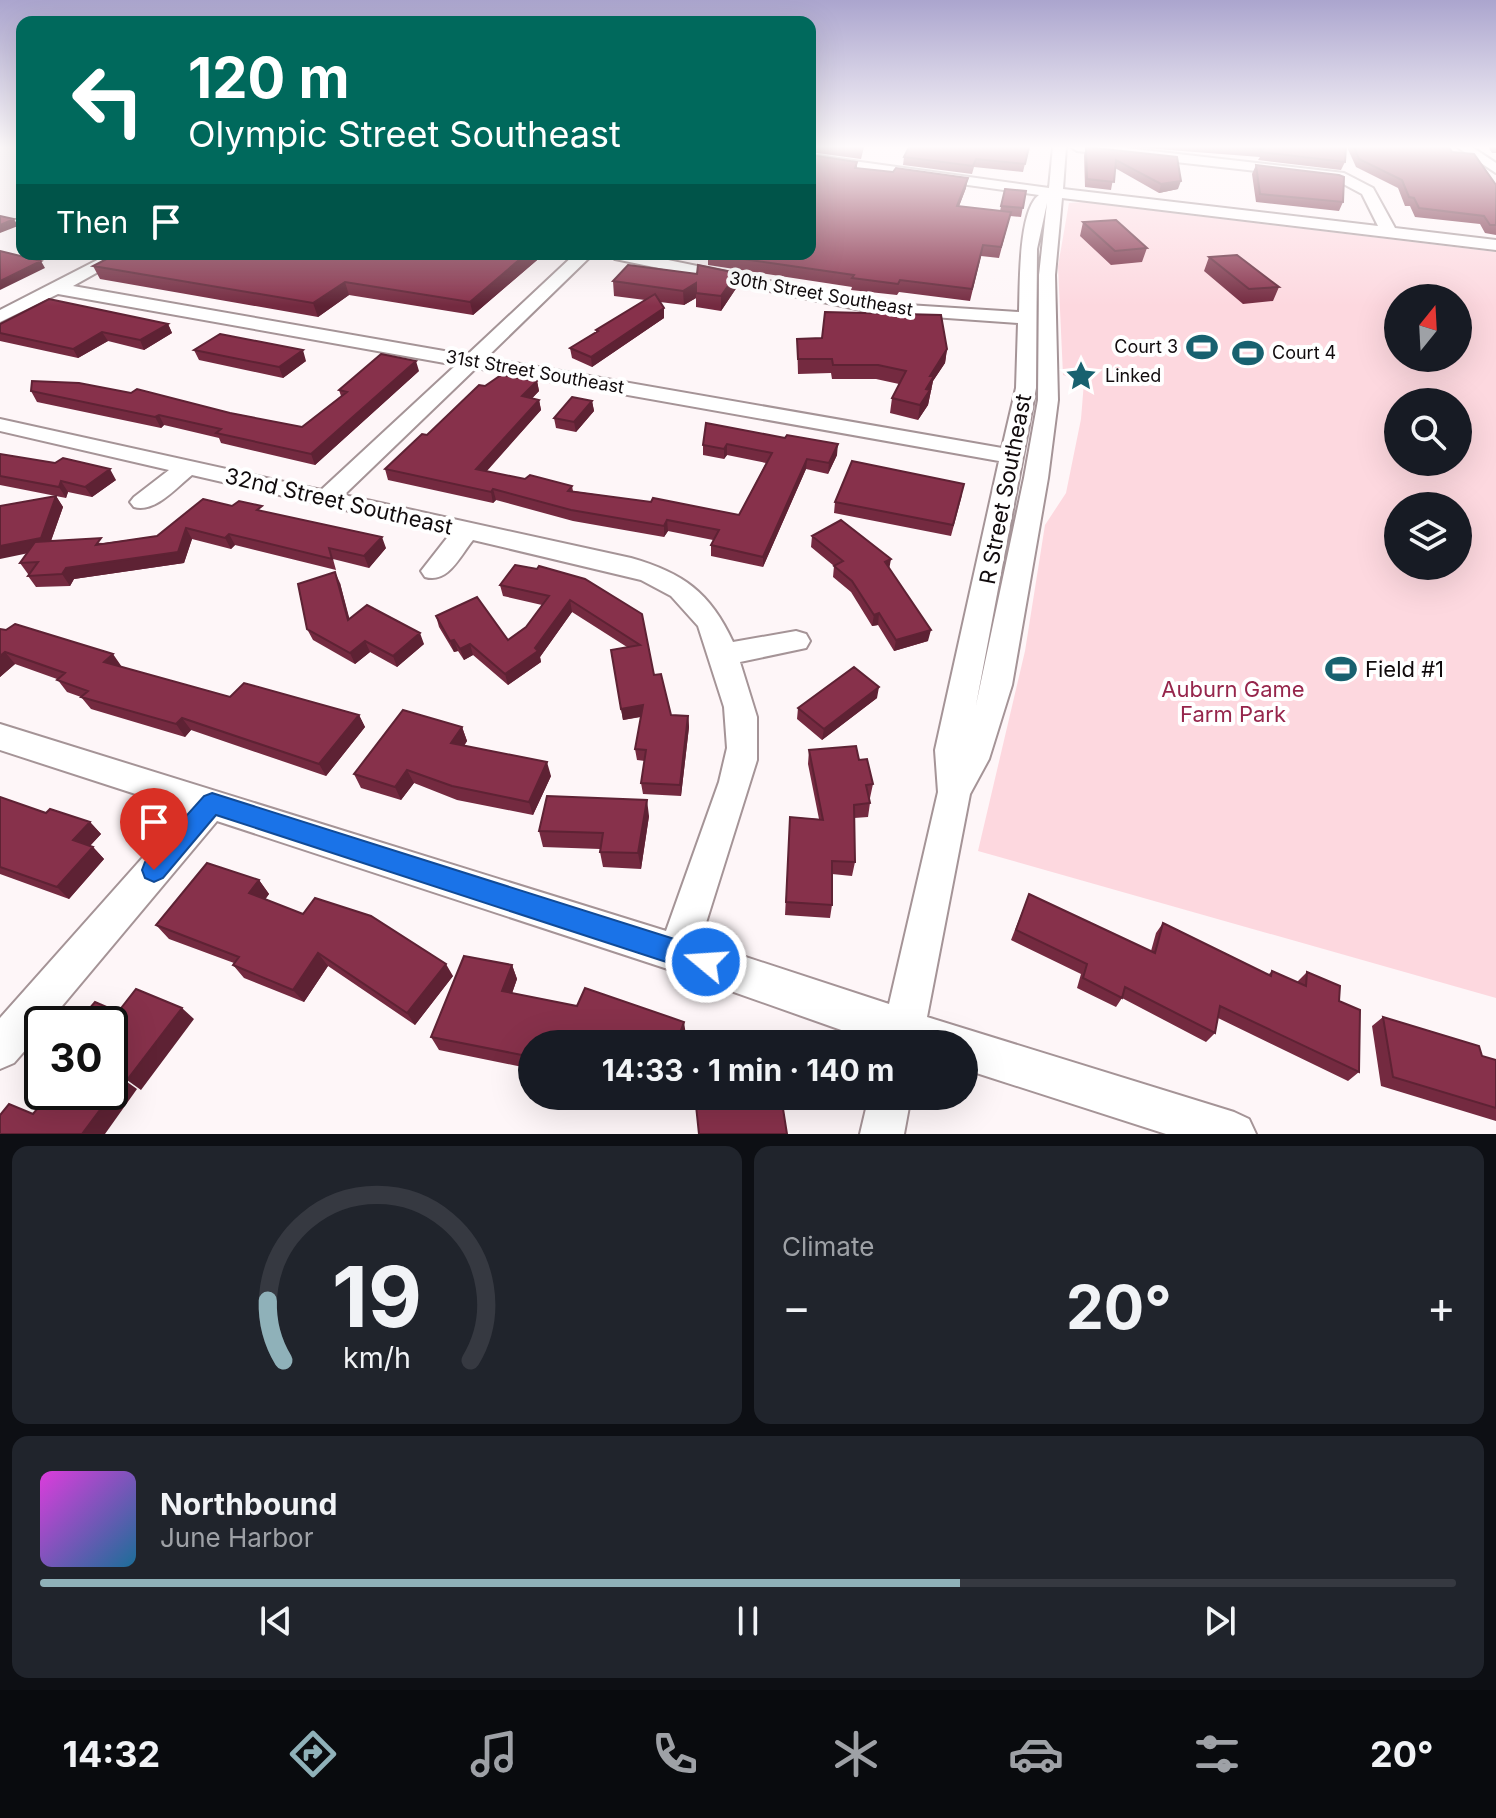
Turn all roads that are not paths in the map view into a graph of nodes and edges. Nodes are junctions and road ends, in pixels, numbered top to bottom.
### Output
1 (1042, 200) edge
2 (1053, 200) edge
3 (1113, 200) edge
4 (1373, 200) edge
5 (1389, 232) junction
6 (1496, 245) edge
7 (110, 260) edge
8 (579, 260) edge
9 (644, 260) edge
10 (55, 288) junction
11 (5, 311) edge
12 (1028, 318) junction
13 (472, 361) junction
14 (0, 425) edge
15 (1014, 457) junction
16 (188, 467) junction
17 (325, 499) junction
18 (142, 502) dead end
19 (467, 530) junction
20 (434, 571) dead end
21 (796, 641) dead end
22 (724, 654) junction
23 (0, 737) edge
24 (954, 792) junction
25 (212, 803) junction
26 (677, 953) junction
27 (887, 1030) edge
28 (904, 1030) edge
29 (0, 1049) edge
30 (978, 1053) edge
31 (887, 1110) edge
32 (882, 1134) edge
33 (1234, 1134) edge

1 - 12 street, R Street Southeast
2 - 24 street, R Street Southeast
3 - 5 street
4 - 5 street
5 - 6 street
7 - 10 street
8 - 13 street
9 - 12 street, 30th Street Southeast
10 - 11 street
10 - 13 street, 31st Street Southeast
12 - 15 street, R Street Southeast
13 - 15 street, 31st Street Southeast
13 - 17 street
14 - 16 street, 32nd Street Southeast
15 - 24 street, R Street Southeast
16 - 17 street, 32nd Street Southeast
16 - 18 street
17 - 19 street, 32nd Street Southeast
19 - 20 street
19 - 22 street, 32nd Street Southeast
21 - 22 street
22 - 26 street
23 - 25 street
24 - 28 street, R Street Southeast
25 - 26 street
25 - 29 street
26 - 27 street
30 - 33 street
31 - 32 street

